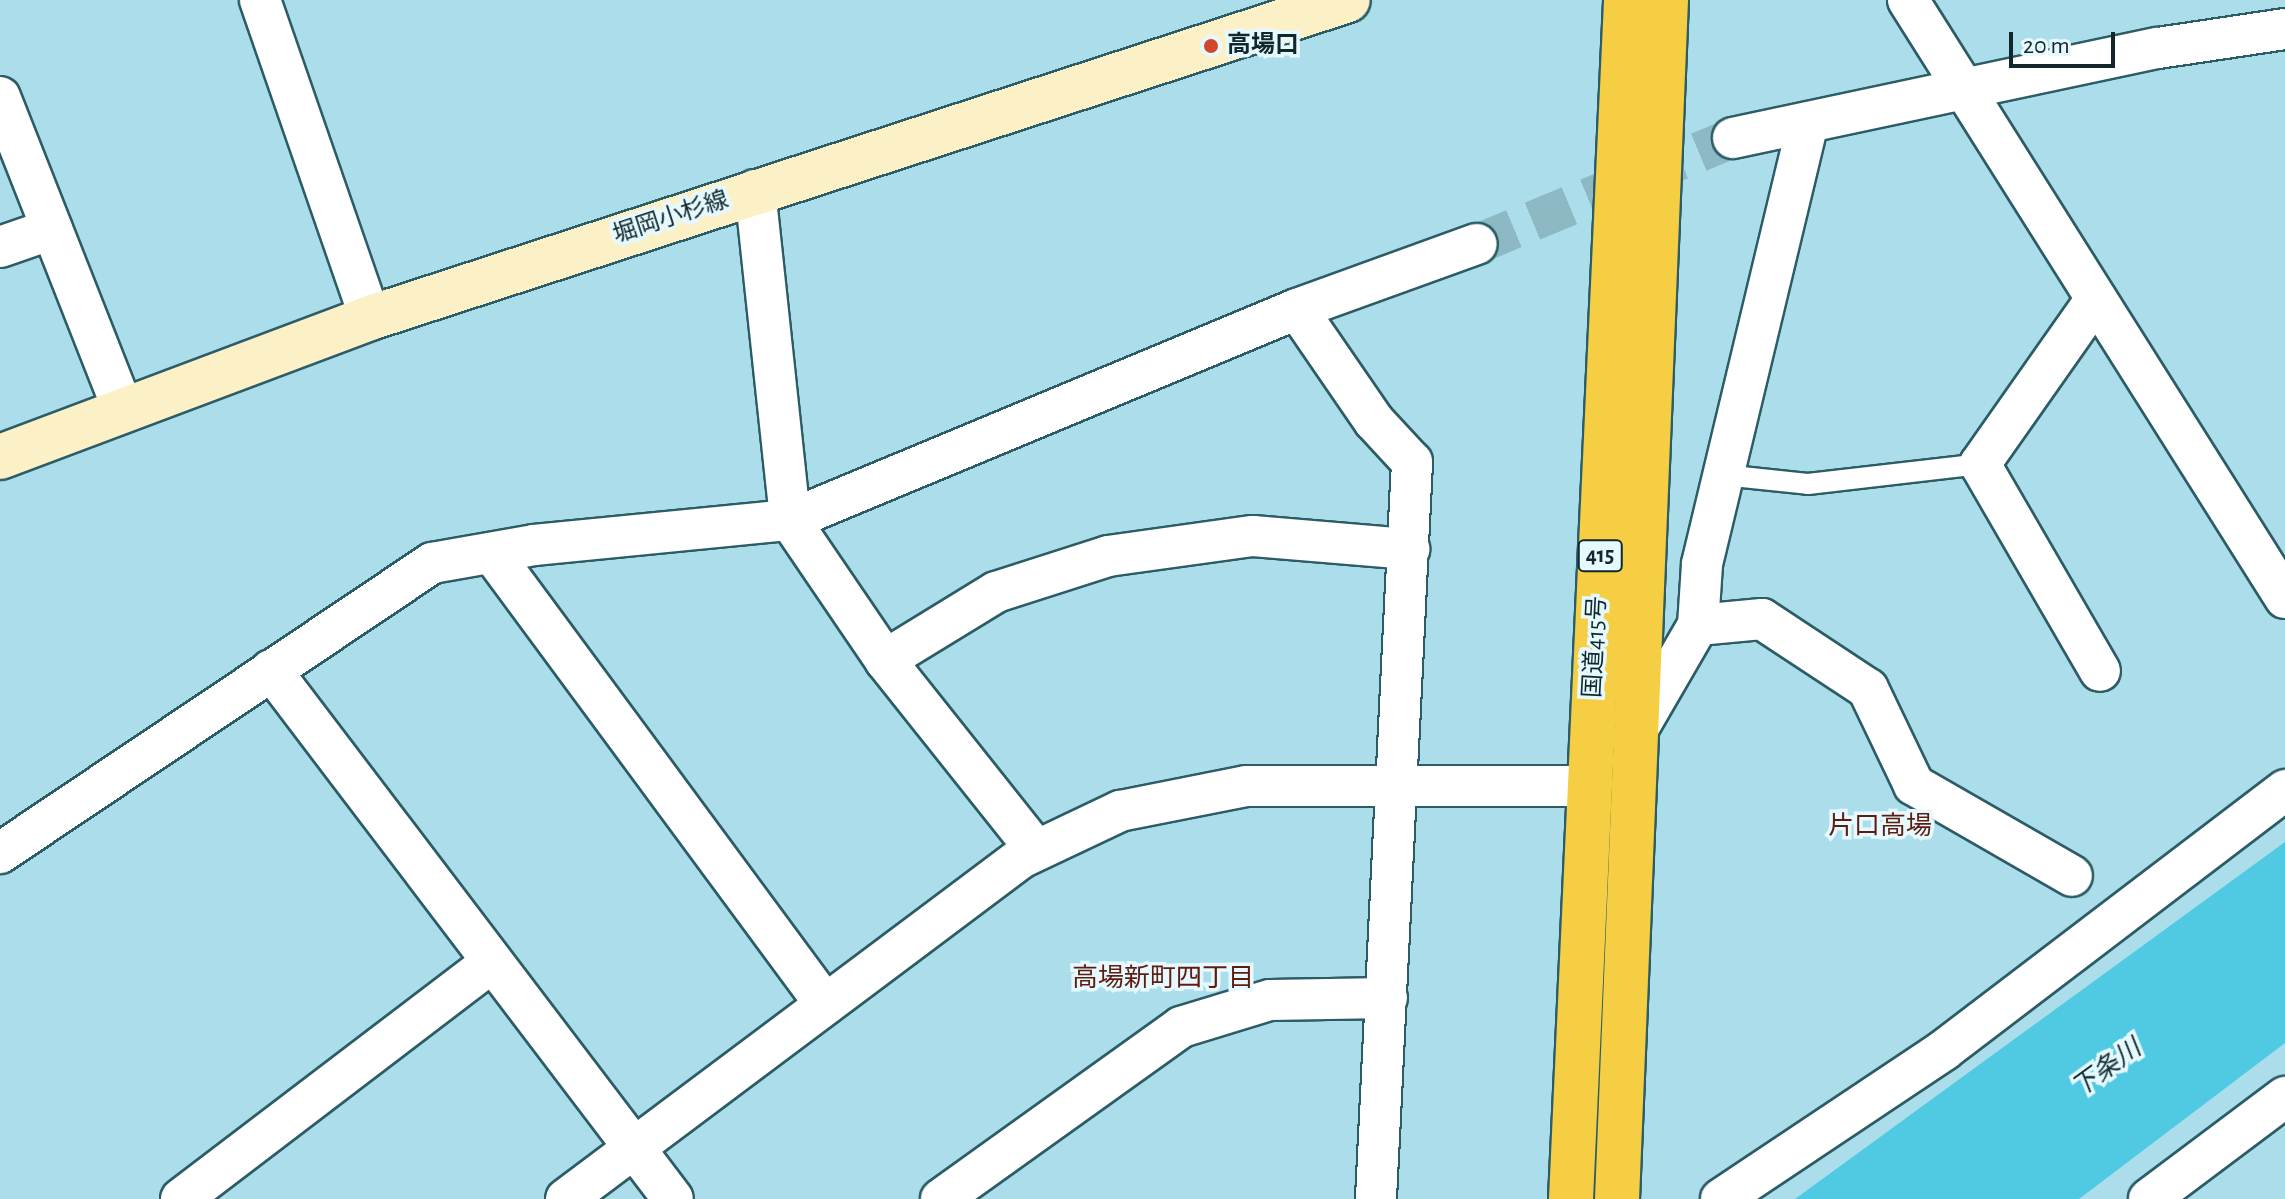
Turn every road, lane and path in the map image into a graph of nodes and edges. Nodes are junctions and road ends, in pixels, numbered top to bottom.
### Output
1 (260, 0) edge
2 (1348, 0) edge
3 (1626, 0) edge
4 (1666, 0) edge
5 (1908, 0) edge
6 (2285, 29) edge
7 (1967, 94) junction
8 (0, 97) edge
9 (1807, 126) junction
10 (1733, 138) tunnel mouth
11 (755, 190) junction
12 (52, 229) junction
13 (1477, 244) tunnel mouth
14 (0, 247) edge
15 (2096, 299) junction
16 (1297, 309) junction
17 (370, 318) junction
18 (122, 407) junction
19 (0, 457) edge
20 (1980, 464) junction
21 (1723, 475) junction
22 (790, 520) junction
23 (1409, 549) junction
24 (492, 553) junction
25 (2285, 598) edge
26 (1698, 625) junction
27 (885, 660) junction
28 (271, 670) junction
29 (2100, 671) dead end
30 (1632, 739) junction
31 (1399, 786) junction
32 (1590, 786) junction
33 (2285, 790) edge
34 (1036, 850) junction
35 (0, 853) edge
36 (2072, 876) dead end
37 (488, 965) junction
38 (1387, 998) junction
39 (825, 1004) junction
40 (2285, 1097) edge
41 (635, 1146) junction
42 (181, 1199) edge
43 (566, 1199) edge
44 (673, 1199) edge
45 (941, 1199) edge
46 (1376, 1199) edge
47 (1571, 1199) edge
48 (1617, 1199) edge
49 (1721, 1199) edge
50 (2149, 1199) edge

1 - 17 street
2 - 11 main road, 堀岡小杉線
3 - 32 highway, 国道415号 / 415
4 - 30 highway, 国道415号 / 415
5 - 7 street
6 - 7 street
7 - 9 street
7 - 15 street
8 - 12 street
9 - 10 street
9 - 21 street
11 - 17 main road, 堀岡小杉線
11 - 22 street
12 - 14 street
12 - 18 street
13 - 16 street
15 - 20 street
15 - 25 street
16 - 22 street
16 - 23 street
17 - 18 main road, 堀岡小杉線
18 - 19 main road, 堀岡小杉線
20 - 21 lane
20 - 29 street
21 - 26 street
22 - 24 street
22 - 27 street
23 - 27 street
23 - 31 street
24 - 28 street
24 - 39 street
26 - 30 street
26 - 36 street
27 - 34 street
28 - 35 street
28 - 37 street
30 - 48 highway, 国道415号 / 415
31 - 32 street
31 - 34 street
31 - 38 street
32 - 47 highway, 国道415号 / 415
33 - 49 street
34 - 39 street
37 - 41 street
37 - 42 street
38 - 45 street
38 - 46 street
39 - 41 street
40 - 50 street
41 - 43 street
41 - 44 street

